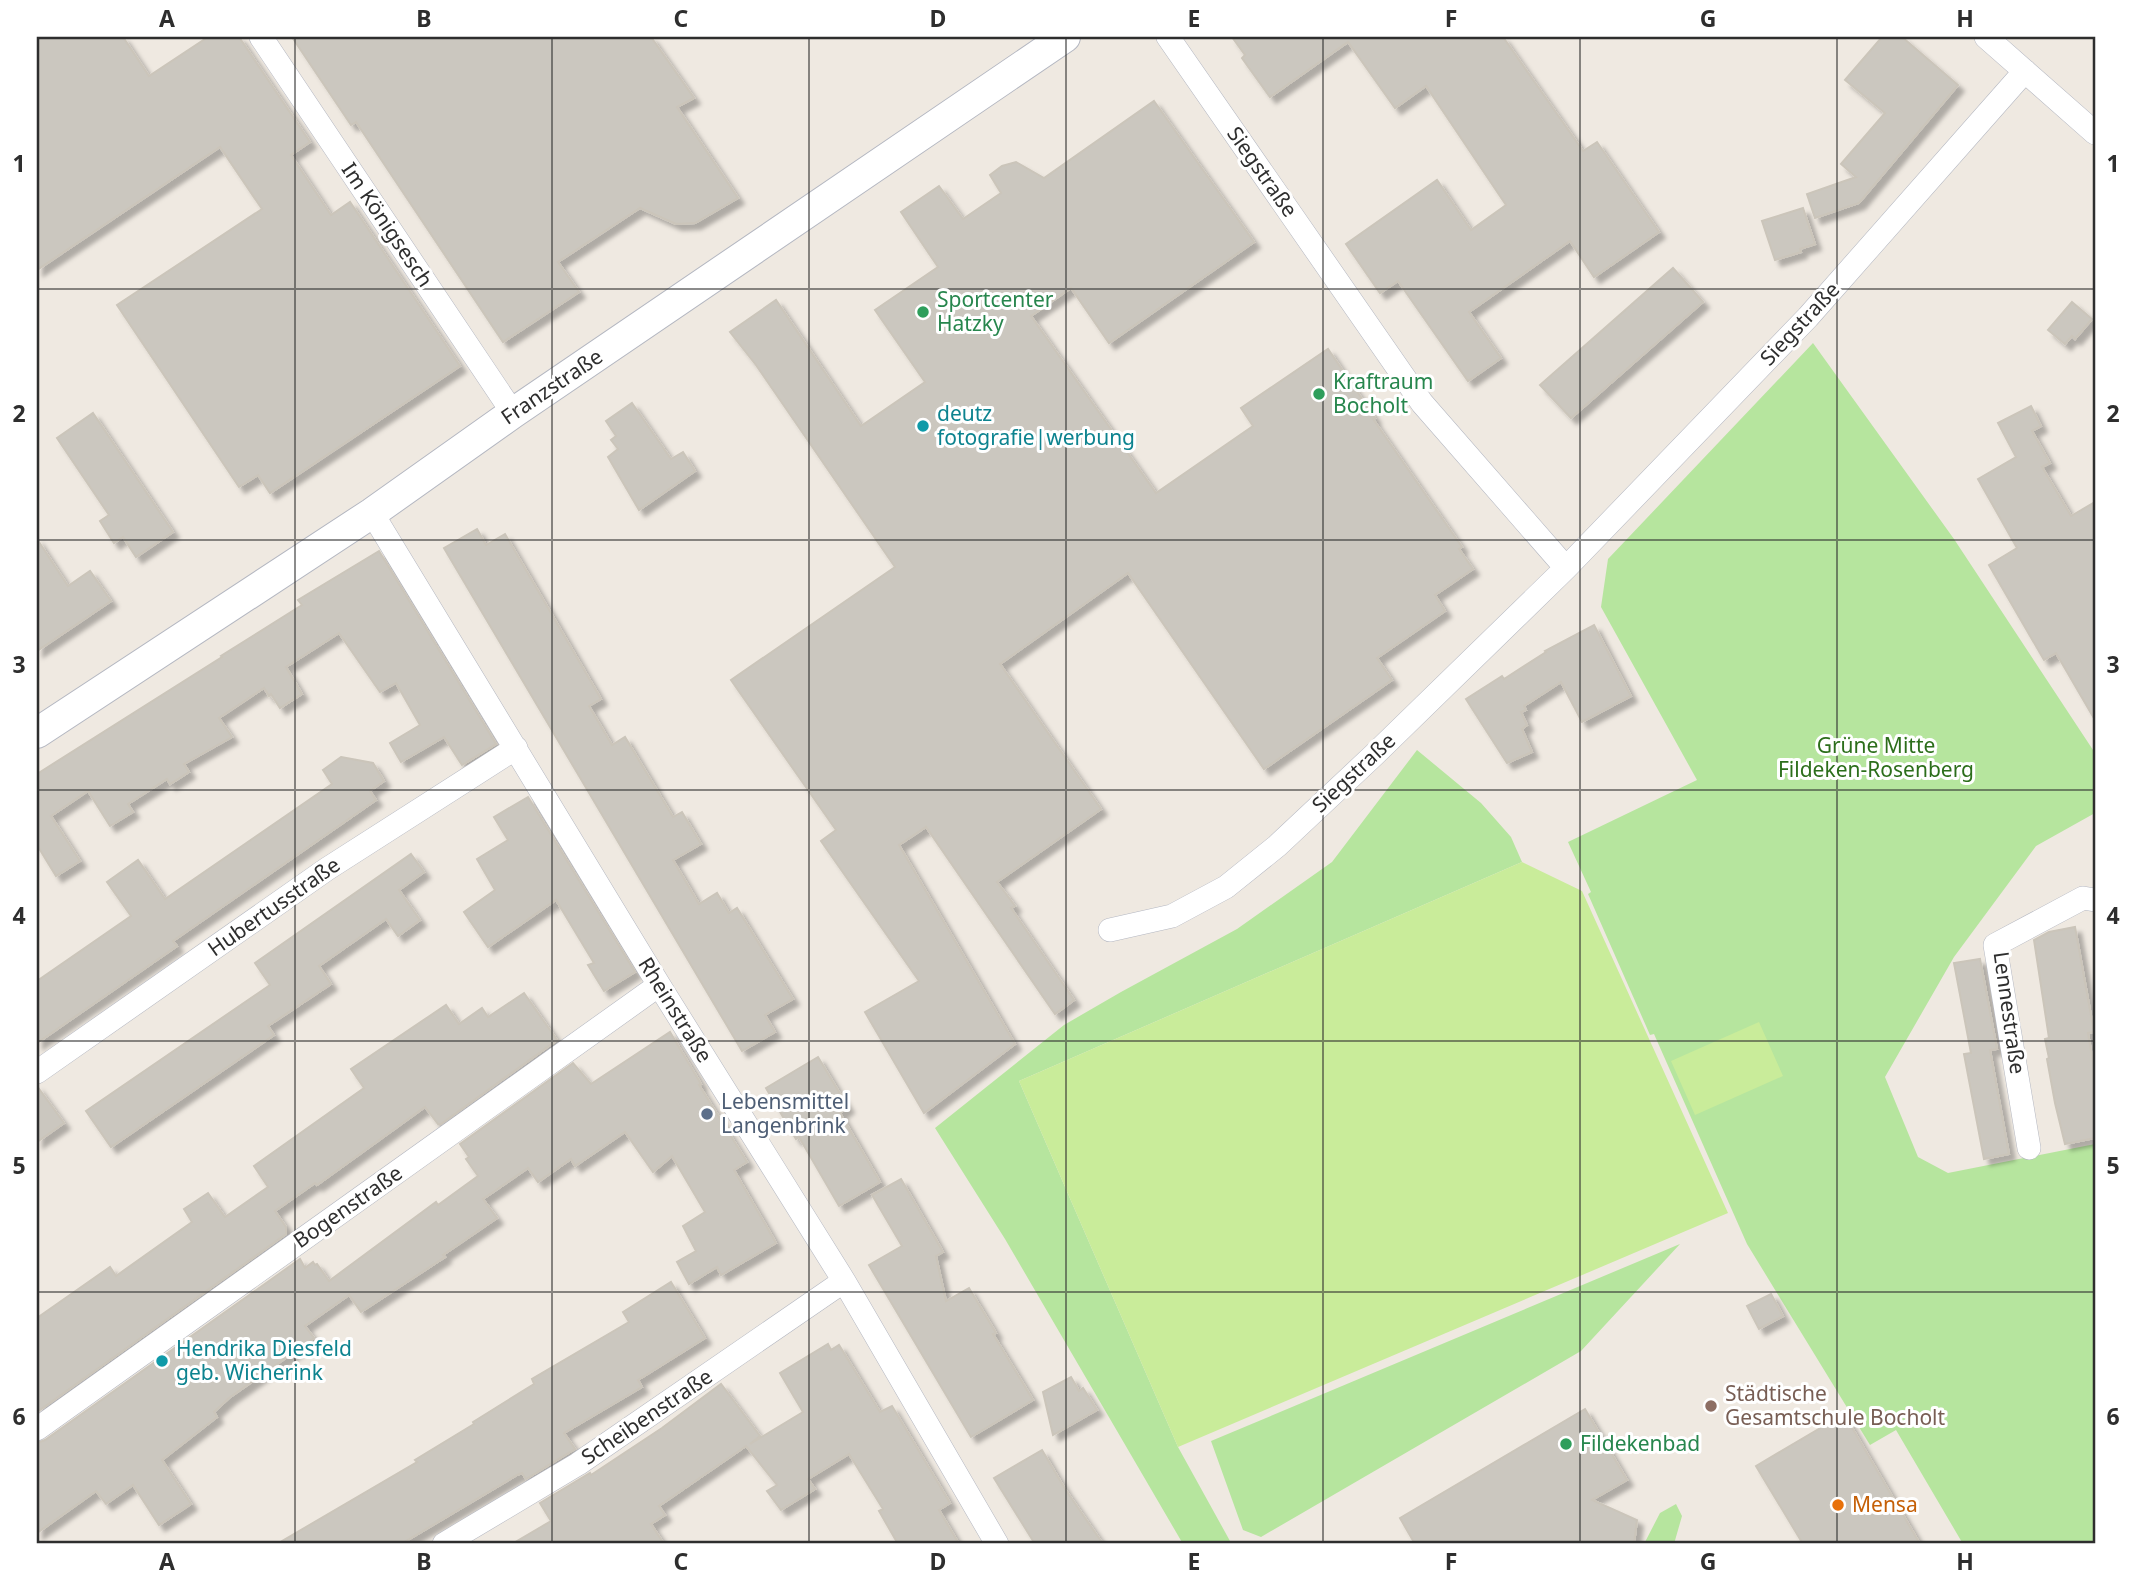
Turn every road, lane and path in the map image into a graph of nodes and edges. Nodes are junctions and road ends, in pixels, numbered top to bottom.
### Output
1 (261, 37) edge
2 (1065, 37) edge
3 (1168, 37) edge
4 (1986, 37) edge
5 (2025, 71) junction
6 (2095, 133) edge
7 (513, 413) junction
8 (372, 513) junction
9 (1566, 568) junction
10 (37, 733) edge
11 (516, 748) junction
12 (2095, 900) edge
13 (1110, 930) dead end
14 (659, 985) junction
15 (37, 1072) edge
16 (2029, 1148) dead end
17 (844, 1281) junction
18 (37, 1429) edge
19 (444, 1544) edge
20 (996, 1544) edge

1 - 7 street, Im Königsesch
2 - 7 street, Franzstraße
3 - 9 street, Siegstraße
4 - 5 street
5 - 6 street
5 - 9 street, Siegstraße
7 - 8 street, Franzstraße
8 - 10 street, Franzstraße
8 - 11 street, Rheinstraße
9 - 13 street, Siegstraße
11 - 14 street, Rheinstraße
11 - 15 street, Hubertusstraße
12 - 16 street, Lennestraße
14 - 17 street, Rheinstraße
14 - 18 street, Bogenstraße
17 - 19 street, Scheibenstraße
17 - 20 street, Rheinstraße

